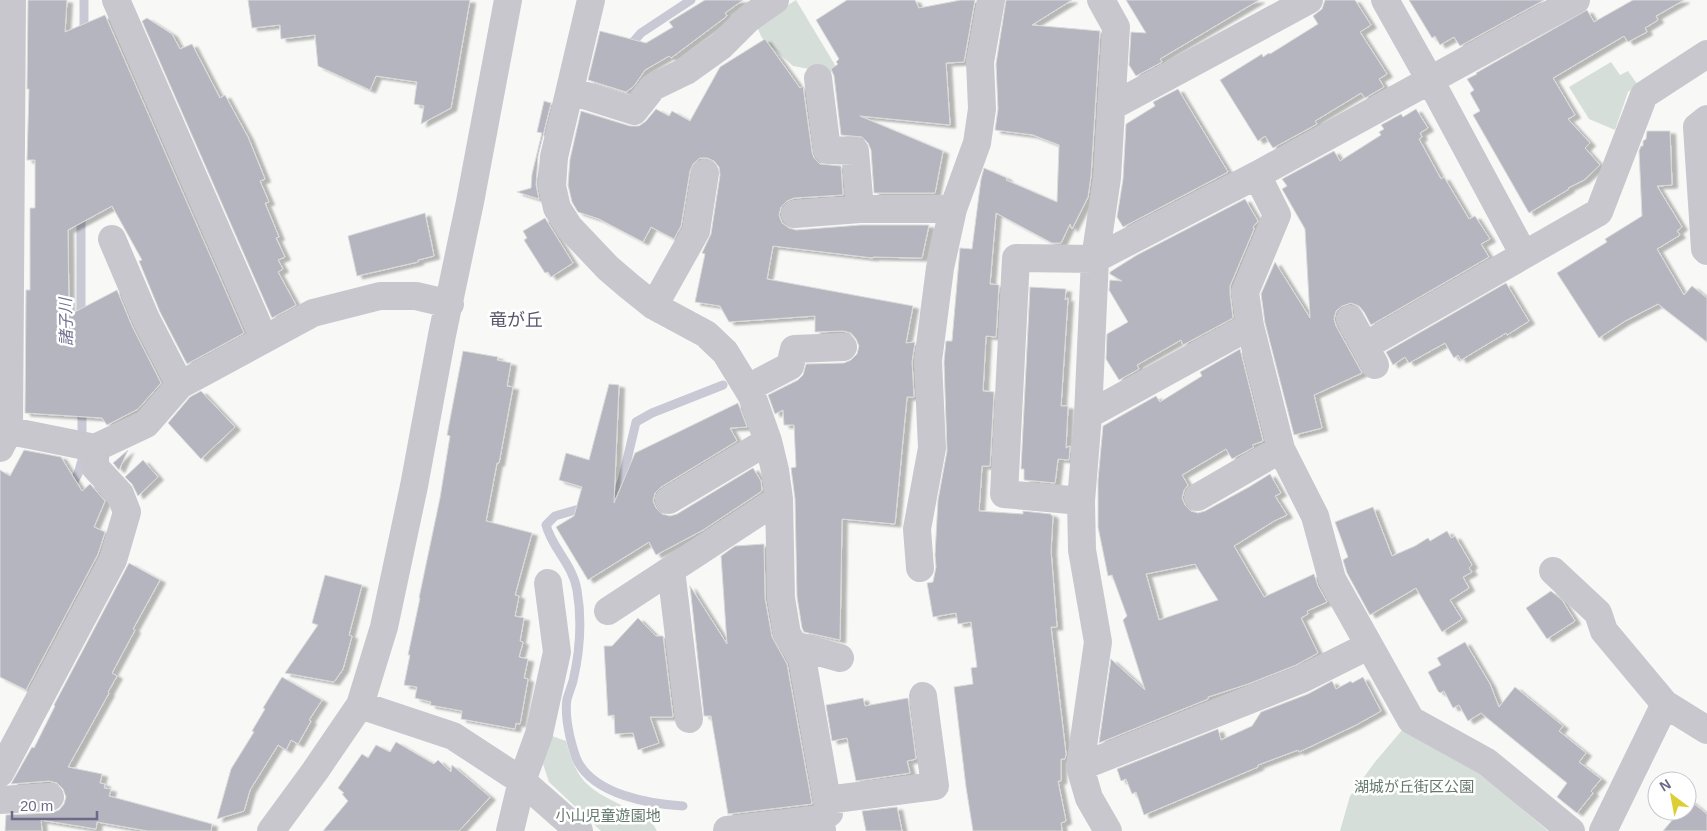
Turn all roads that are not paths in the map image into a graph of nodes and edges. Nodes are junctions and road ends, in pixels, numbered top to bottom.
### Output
1 (12, 0) edge
2 (116, 0) edge
3 (508, 0) edge
4 (591, 0) edge
5 (776, 0) edge
6 (991, 0) edge
7 (1101, 0) edge
8 (1309, 0) edge
9 (1385, 0) edge
10 (1576, 0) edge
11 (1707, 54) edge
12 (818, 78) dead end
13 (1430, 80) junction
14 (591, 98) junction
15 (1111, 107) junction
16 (1707, 119) edge
17 (705, 173) dead end
18 (1257, 175) junction
19 (860, 209) junction
20 (953, 209) junction
21 (795, 214) dead end
22 (112, 239) dead end
23 (1707, 250) edge
24 (1524, 255) junction
25 (1094, 259) junction
26 (450, 304) junction
27 (654, 306) junction
28 (1350, 319) dead end
29 (1250, 326) junction
30 (264, 339) junction
31 (843, 347) dead end
32 (180, 385) junction
33 (748, 388) junction
34 (1088, 415) junction
35 (3, 436) edge
36 (768, 441) junction
37 (87, 447) junction
38 (1281, 449) junction
39 (1198, 497) dead end
40 (779, 499) junction
41 (669, 500) dead end
42 (1081, 501) junction
43 (920, 568) dead end
44 (671, 570) junction
45 (1553, 571) dead end
46 (548, 583) dead end
47 (608, 611) dead end
48 (794, 645) junction
49 (1368, 646) junction
50 (840, 658) dead end
51 (923, 696) dead end
52 (1665, 704) junction
53 (360, 705) junction
54 (689, 719) dead end
55 (1707, 730) edge
56 (1080, 767) junction
57 (0, 773) edge
58 (522, 781) junction
59 (50, 797) dead end
60 (0, 800) edge
61 (823, 817) edge
62 (727, 830) dead end
63 (271, 831) edge
64 (510, 831) edge
65 (578, 831) edge
66 (1108, 831) edge
67 (1570, 831) edge
68 (1603, 831) edge

1 - 35 street
2 - 30 street
3 - 26 street
4 - 14 street
5 - 14 street
6 - 20 street
7 - 15 street
8 - 15 street
9 - 13 street
10 - 13 street
11 - 24 street
12 - 19 street
13 - 18 street
13 - 24 street
14 - 27 street
15 - 25 street
16 - 23 street
17 - 27 street
18 - 25 street
18 - 29 street
19 - 20 street
19 - 21 street
20 - 43 street
22 - 32 street
24 - 28 street
25 - 34 street
25 - 42 street
26 - 30 street
26 - 53 street
27 - 33 street
29 - 34 street
29 - 38 street
30 - 32 street
31 - 33 street
32 - 37 street
33 - 36 street
34 - 42 street
35 - 37 street
36 - 40 street
36 - 41 street
37 - 57 street
38 - 39 street
38 - 49 street
40 - 44 street
40 - 48 street
42 - 56 street
44 - 47 street
44 - 54 street
45 - 52 street
46 - 58 street
48 - 50 street
48 - 61 street
49 - 56 street
49 - 67 street
51 - 61 street
52 - 55 street
52 - 68 street
53 - 58 street
53 - 63 street
56 - 66 street
58 - 64 street
58 - 65 street
59 - 60 street
61 - 62 street

